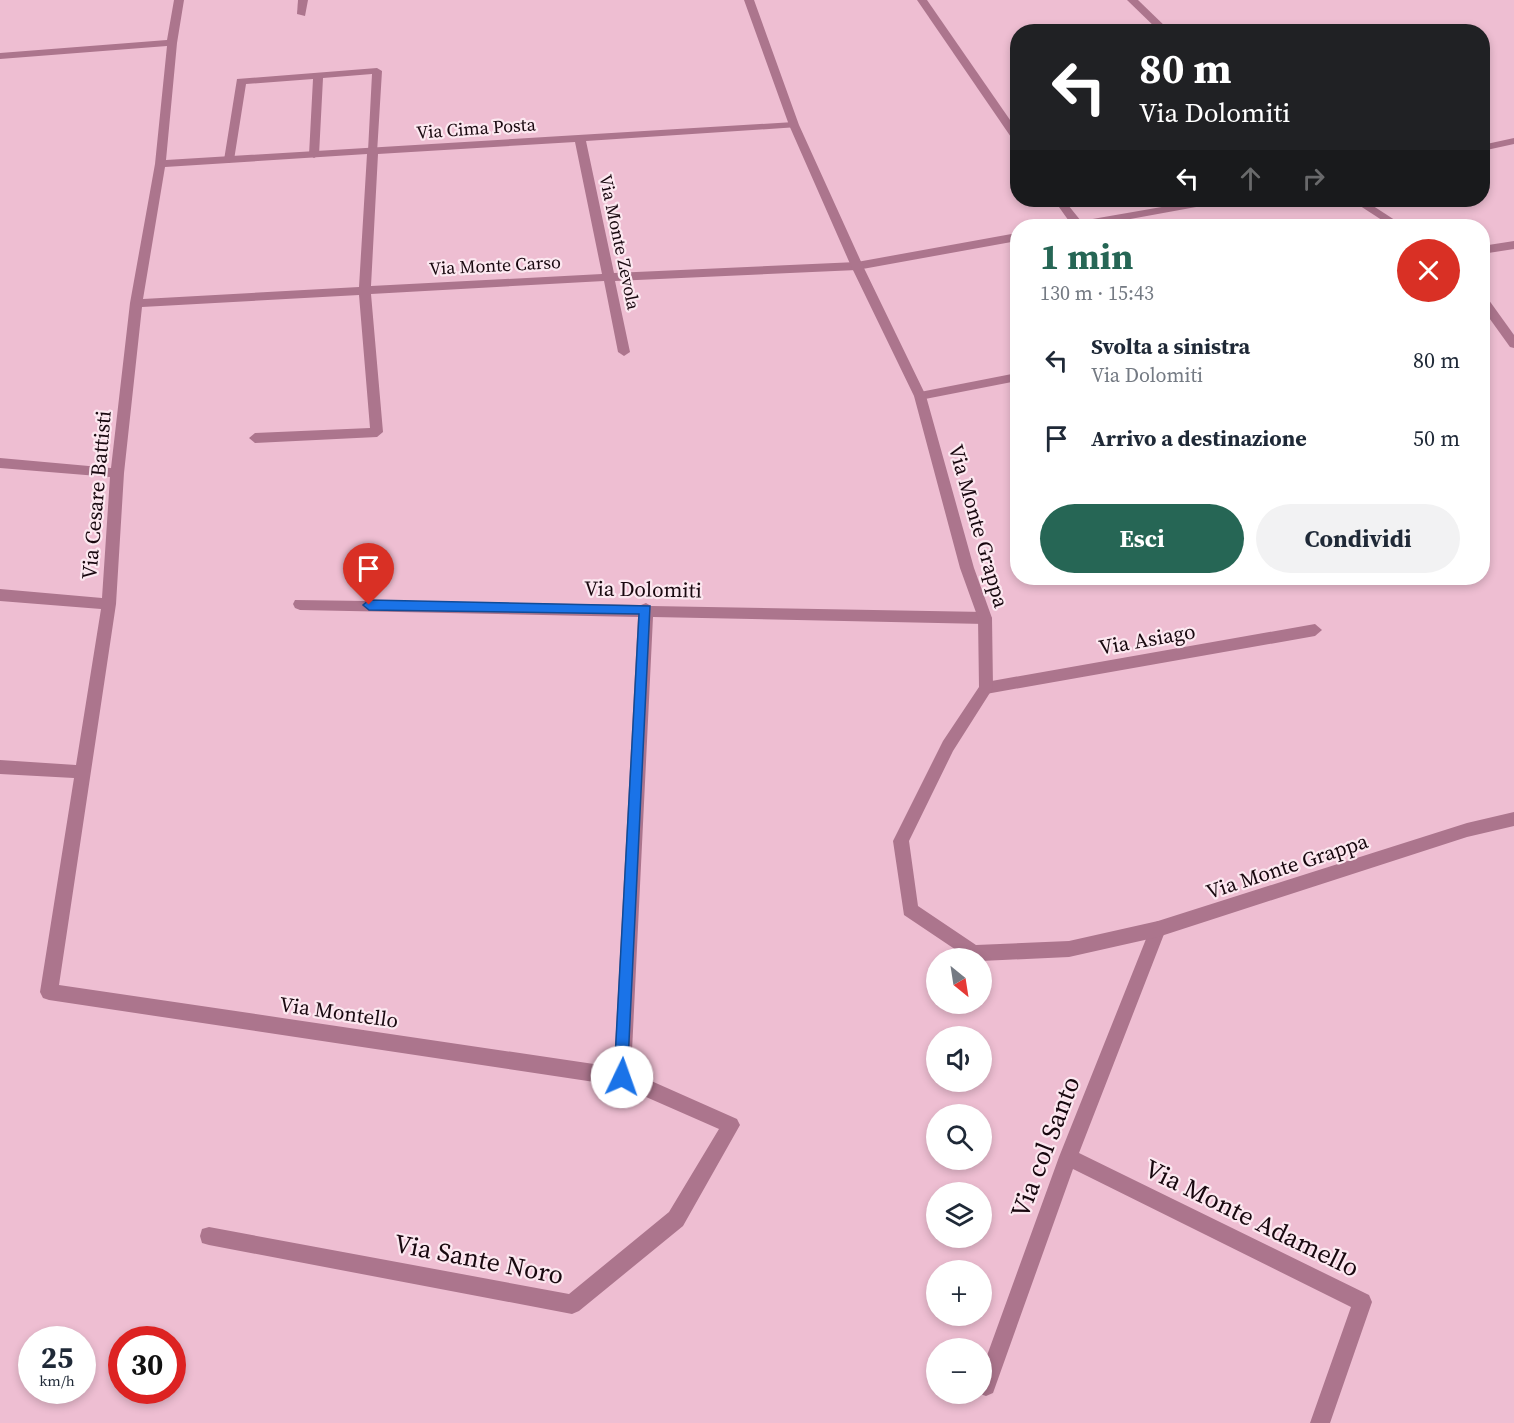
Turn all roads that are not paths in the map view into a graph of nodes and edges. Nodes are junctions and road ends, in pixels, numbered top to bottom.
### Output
1 (179, 0) edge
2 (303, 0) edge
3 (749, 0) edge
4 (922, 0) edge
5 (1132, 0) edge
6 (302, 14) dead end
7 (1158, 24) edge
8 (172, 43) junction
9 (0, 56) edge
10 (318, 75) junction
11 (794, 125) junction
12 (1010, 128) edge
13 (580, 138) junction
14 (1514, 141) edge
15 (1490, 146) edge
16 (373, 151) junction
17 (314, 154) junction
18 (229, 160) junction
19 (160, 164) junction
20 (1180, 207) edge
21 (1368, 207) edge
22 (1115, 219) edge
23 (1387, 219) edge
24 (1010, 238) edge
25 (1514, 245) edge
26 (1490, 249) edge
27 (857, 266) junction
28 (609, 277) junction
29 (365, 290) junction
30 (136, 303) junction
31 (1490, 310) edge
32 (1514, 344) edge
33 (624, 352) dead end
34 (1010, 378) edge
35 (920, 396) junction
36 (255, 438) dead end
37 (0, 463) edge
38 (117, 473) junction
39 (0, 595) edge
40 (109, 604) junction
41 (300, 604) dead end
42 (646, 609) junction
43 (985, 618) junction
44 (1315, 630) dead end
45 (986, 688) junction
46 (0, 767) edge
47 (82, 772) junction
48 (1514, 819) edge
49 (1158, 929) junction
50 (49, 992) joint
51 (622, 1077) junction
52 (731, 1125) joint
53 (1068, 1158) junction
54 (209, 1236) dead end
55 (992, 1369) edge
56 (1320, 1423) edge

1 - 8 street, Via Cesare Battisti
2 - 6 street
3 - 11 street, Via Monte Grappa
4 - 12 street
5 - 7 street
8 - 9 street
8 - 19 street, Via Cesare Battisti
10 - 16 street
10 - 17 street
10 - 18 street
11 - 13 street, Via Cima Posta
11 - 27 street, Via Monte Grappa
13 - 16 street, Via Cima Posta
13 - 28 street, Via Monte Zevola
14 - 15 street
16 - 17 street, Via Cima Posta
16 - 29 street
17 - 18 street, Via Cima Posta
18 - 19 street, Via Cima Posta
19 - 30 street, Via Cesare Battisti
20 - 22 street
21 - 23 street
24 - 27 street, Via Monte Carso
25 - 26 street
27 - 28 street, Via Monte Carso
27 - 35 street, Via Monte Grappa
28 - 29 street, Via Monte Carso
28 - 33 street, Via Monte Zevola
29 - 30 street, Via Monte Carso
29 - 36 street
30 - 38 street, Via Cesare Battisti
31 - 32 street
34 - 35 street
35 - 43 street, Via Monte Grappa
37 - 38 street
38 - 40 street, Via Cesare Battisti
39 - 40 street
40 - 47 street, Via Cesare Battisti
41 - 42 street, Via Dolomiti
42 - 43 street, Via Dolomiti
42 - 51 street
43 - 45 street, Via Monte Grappa
44 - 45 street, Via Asiago
45 - 49 street, Via Monte Grappa
46 - 47 street
47 - 50 street, Via Cesare Battisti
48 - 49 street, Via Monte Grappa
49 - 53 street, Via col Santo
50 - 51 street, Via Montello
51 - 52 street, Via Montello
52 - 54 street, Via Sante Noro
53 - 55 street, Via col Santo
53 - 56 street, Via Monte Adamello

